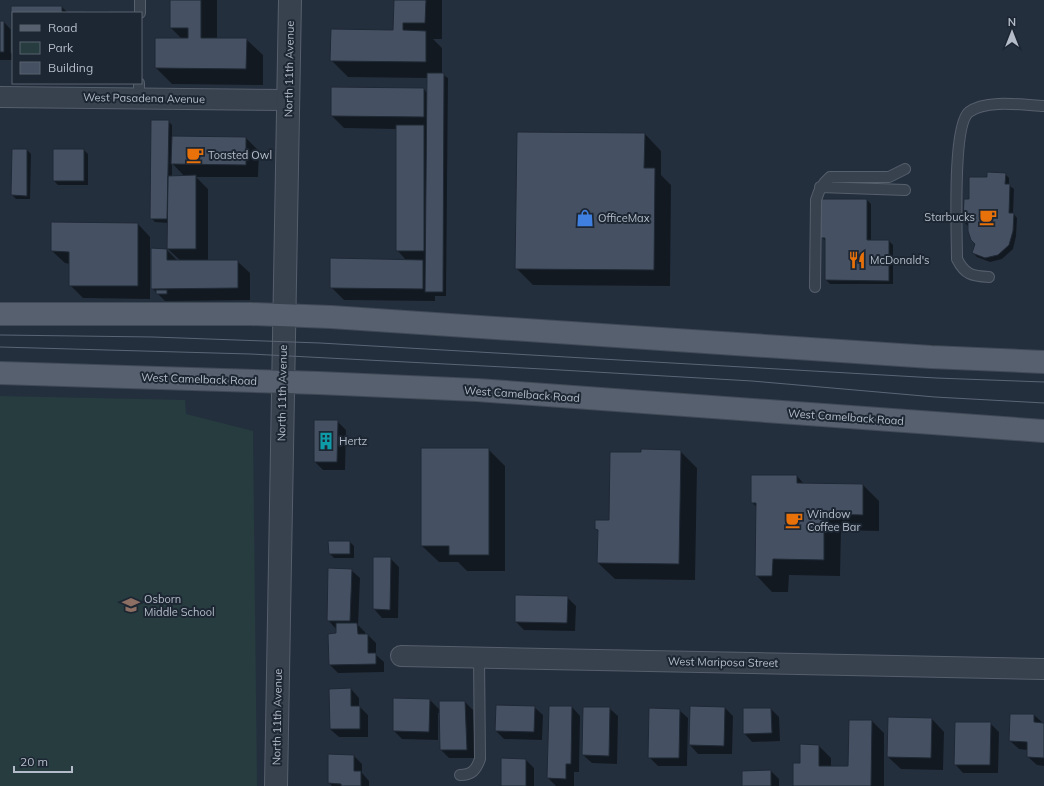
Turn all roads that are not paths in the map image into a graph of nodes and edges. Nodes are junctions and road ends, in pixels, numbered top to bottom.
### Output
1 (140, 0) edge
2 (290, 0) edge
3 (140, 12) edge
4 (139, 90) edge
5 (0, 96) edge
6 (288, 100) junction
7 (1044, 106) edge
8 (905, 169) dead end
9 (820, 187) junction
10 (905, 190) dead end
11 (989, 277) dead end
12 (814, 287) dead end
13 (0, 314) edge
14 (285, 315) junction
15 (1044, 362) edge
16 (0, 373) edge
17 (282, 381) junction
18 (1044, 431) edge
19 (401, 656) dead end
20 (479, 658) junction
21 (1044, 669) edge
22 (460, 775) dead end
23 (276, 786) edge

1 - 3 lane
2 - 6 street, North 11th Avenue
4 - 5 street, West Pasadena Avenue
4 - 6 street, West Pasadena Avenue
6 - 14 street, North 11th Avenue
7 - 11 lane
8 - 9 lane
9 - 10 lane
9 - 12 lane
13 - 14 main road
14 - 15 main road
14 - 17 street, North 11th Avenue
16 - 17 main road, West Camelback Road
17 - 18 main road, West Camelback Road
17 - 23 street, North 11th Avenue
19 - 20 street, West Mariposa Street
20 - 21 street, West Mariposa Street
20 - 22 lane

